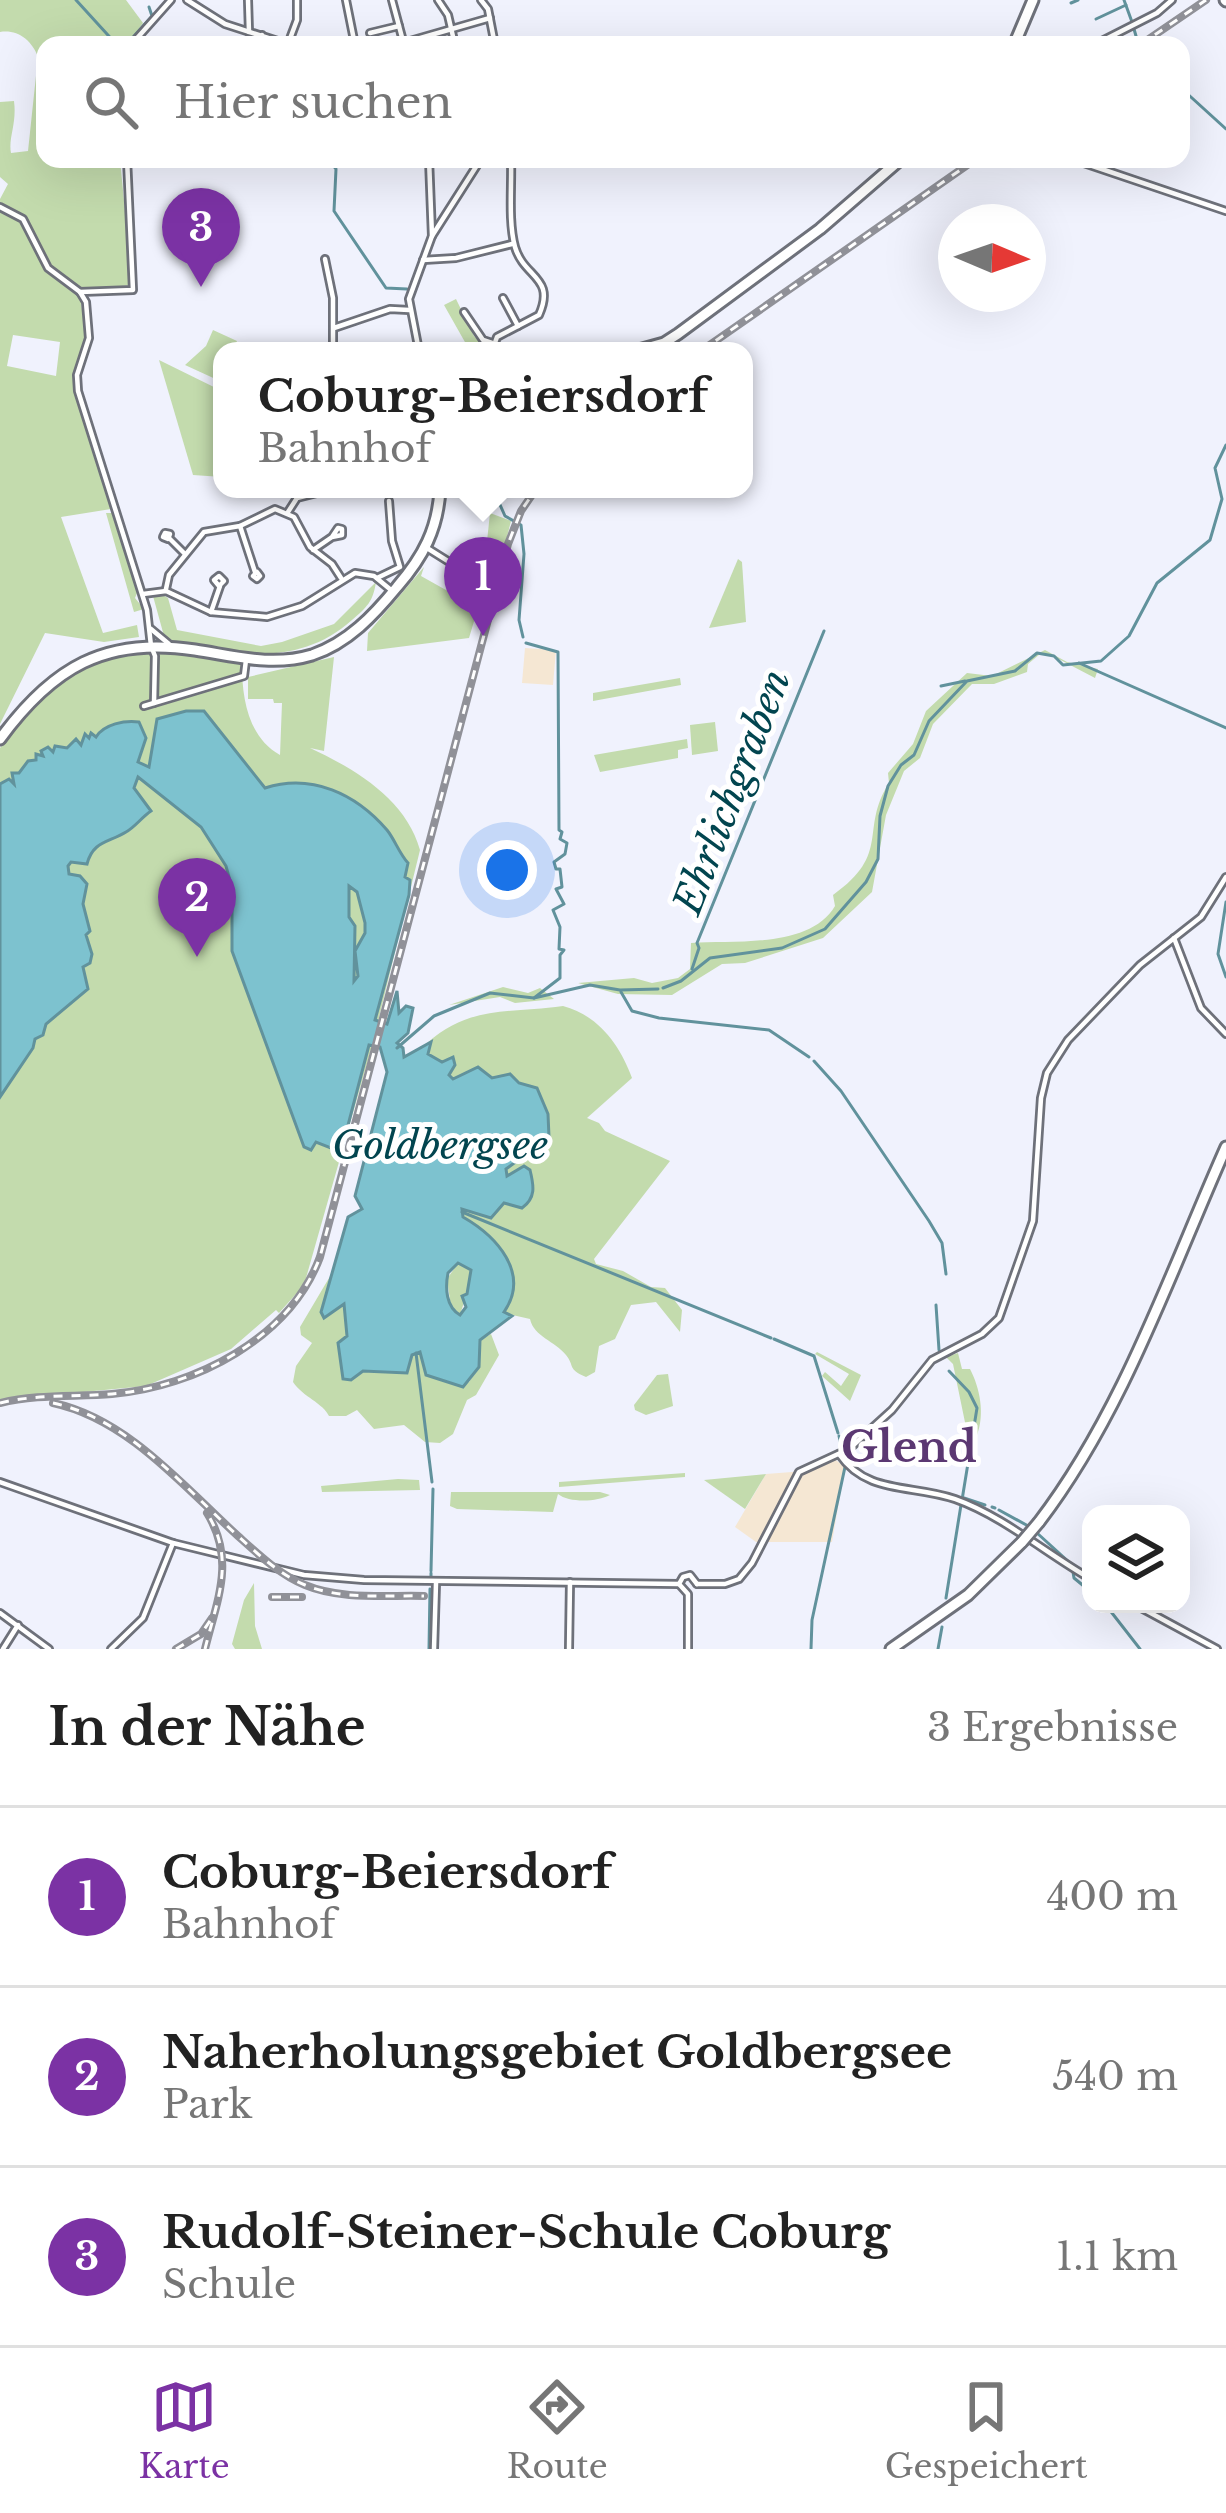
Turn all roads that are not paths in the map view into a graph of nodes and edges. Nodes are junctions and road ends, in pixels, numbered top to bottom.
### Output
1 (171, 0) edge
2 (187, 0) edge
3 (248, 0) edge
4 (297, 0) edge
5 (346, 0) edge
6 (392, 0) edge
7 (438, 0) edge
8 (482, 0) edge
9 (1033, 0) edge
10 (1172, 0) edge
11 (490, 18) junction
12 (399, 26) junction
13 (452, 29) junction
14 (249, 32) junction
15 (370, 33) dead end
16 (262, 35) joint
17 (138, 36) edge
18 (266, 36) edge
19 (292, 36) edge
20 (354, 36) edge
21 (402, 36) edge
22 (430, 36) edge
23 (453, 36) edge
24 (493, 36) edge
25 (1018, 36) edge
26 (1112, 36) edge
27 (127, 168) edge
28 (428, 168) edge
29 (475, 168) edge
30 (512, 168) edge
31 (889, 168) edge
32 (1099, 168) edge
33 (0, 207) edge
34 (1226, 211) edge
35 (432, 236) junction
36 (514, 243) junction
37 (325, 259) dead end
38 (423, 260) junction
39 (80, 292) junction
40 (93, 292) junction
41 (503, 298) dead end
42 (86, 302) junction
43 (409, 310) junction
44 (464, 312) dead end
45 (518, 326) junction
46 (333, 328) junction
47 (333, 342) edge
48 (417, 342) edge
49 (486, 342) edge
50 (498, 342) edge
51 (666, 342) edge
52 (300, 498) edge
53 (438, 498) edge
54 (389, 501) dead end
55 (288, 512) junction
56 (239, 526) junction
57 (332, 537) dead end
58 (169, 538) dead end
59 (427, 548) junction
60 (313, 550) junction
61 (185, 554) junction
62 (255, 572) dead end
63 (341, 578) junction
64 (376, 578) junction
65 (487, 585) dead end
66 (220, 586) dead end
67 (166, 591) junction
68 (393, 592) junction
69 (143, 595) junction
70 (211, 612) junction
71 (154, 640) junction
72 (246, 660) junction
73 (154, 703) junction
74 (144, 706) dead end
75 (0, 739) edge
76 (1226, 877) edge
77 (1174, 938) junction
78 (1226, 1034) edge
79 (1226, 1147) edge
80 (838, 1454) junction
81 (0, 1482) edge
82 (173, 1543) junction
83 (1082, 1575) edge
84 (436, 1582) junction
85 (570, 1582) junction
86 (679, 1584) junction
87 (697, 1584) junction
88 (688, 1594) junction
89 (0, 1613) edge
90 (1151, 1613) edge
91 (18, 1625) junction
92 (3, 1649) edge
93 (49, 1649) edge
94 (111, 1649) edge
95 (434, 1649) edge
96 (569, 1649) edge
97 (688, 1649) edge
98 (891, 1649) edge
99 (1217, 1649) edge

1 - 17 street
2 - 14 street
3 - 14 street
4 - 19 street
5 - 20 street
6 - 12 street
7 - 13 street
8 - 11 street
9 - 25 street
10 - 26 street
11 - 13 street
11 - 24 street
12 - 15 street
12 - 21 street
13 - 22 street
13 - 23 street
14 - 16 street
16 - 18 street
27 - 40 street
28 - 35 street
29 - 35 street
30 - 36 street
31 - 51 street
32 - 34 street
33 - 39 street
35 - 38 street
36 - 38 street
36 - 45 street
37 - 46 street
38 - 43 street
39 - 40 street
39 - 42 street
40 - 42 street
41 - 45 street
42 - 69 street
43 - 46 street
43 - 48 street
44 - 49 street
45 - 50 street
46 - 47 street
52 - 55 street
53 - 59 street
54 - 64 street
55 - 56 street
55 - 60 street
56 - 61 street
56 - 62 street
57 - 60 street
58 - 61 street
59 - 65 street
59 - 68 street
60 - 63 street
61 - 67 street
63 - 64 street
63 - 70 street
64 - 68 street
66 - 70 street
67 - 69 street
67 - 70 street
68 - 72 street
69 - 71 street
71 - 72 street
71 - 73 street
71 - 75 street
72 - 73 street
73 - 74 street
76 - 77 street
77 - 78 street
77 - 80 street
79 - 98 street, bridge
80 - 83 street
80 - 87 street
81 - 82 street
82 - 84 street
82 - 94 street
84 - 85 street
84 - 95 street
85 - 86 street
85 - 96 street
86 - 87 street
86 - 88 street
87 - 88 street
88 - 97 street
89 - 91 street
90 - 99 street
91 - 92 street
91 - 93 street

